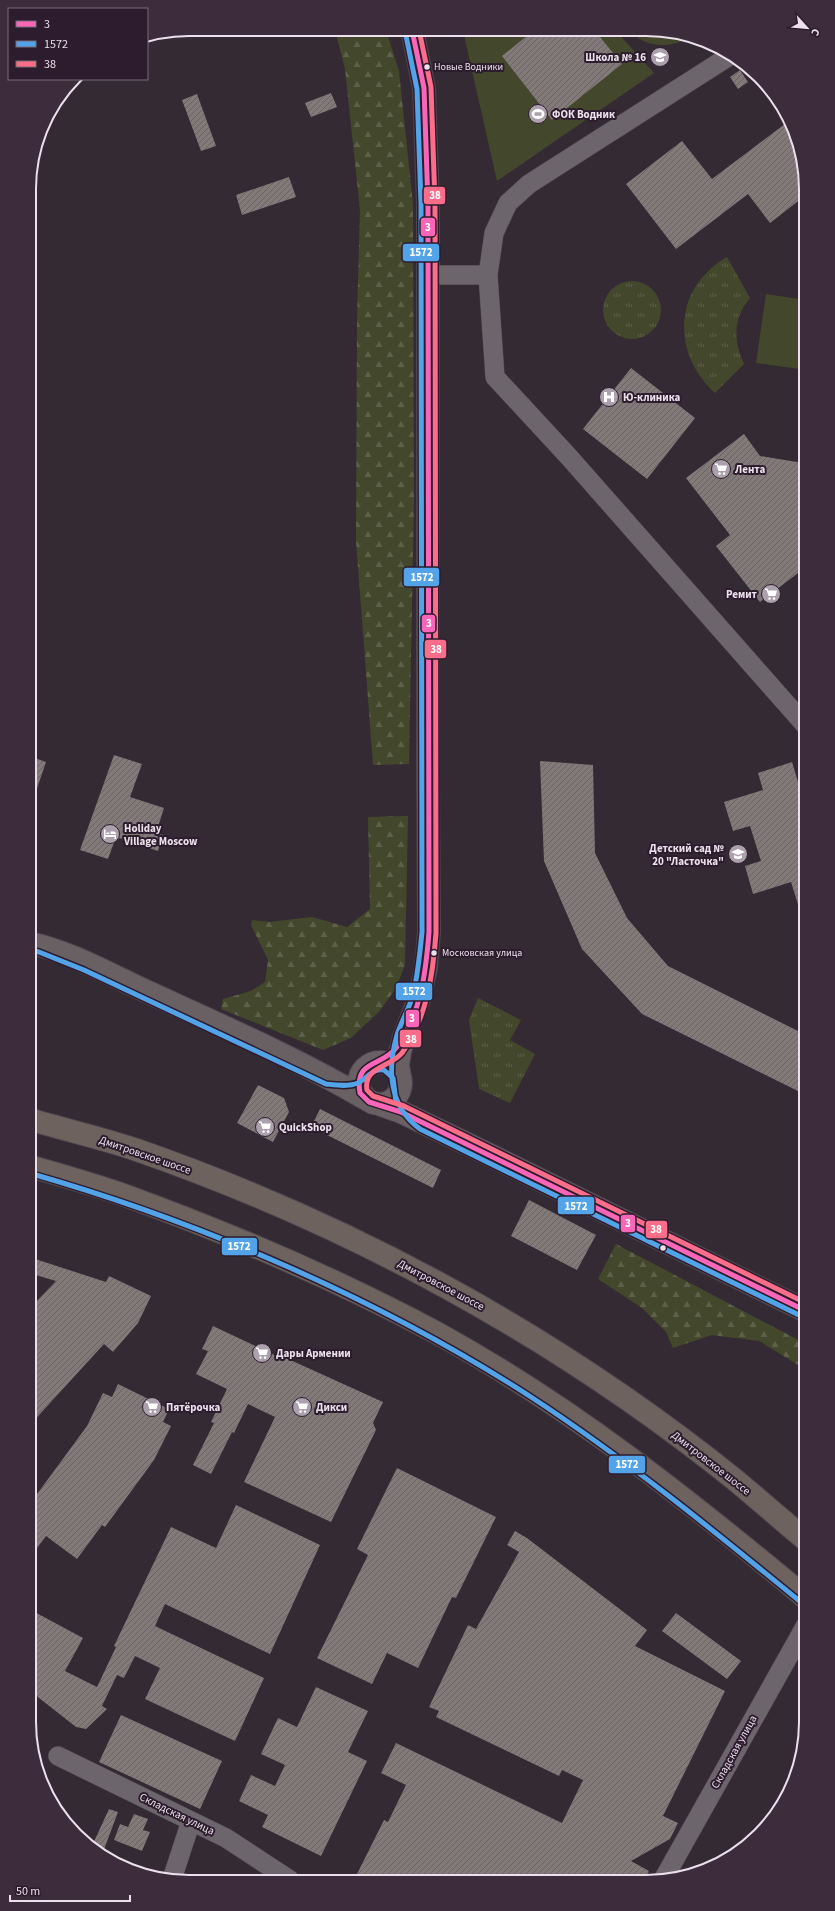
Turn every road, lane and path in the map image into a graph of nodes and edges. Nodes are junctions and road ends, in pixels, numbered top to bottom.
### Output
1 (413, 36) edge
2 (726, 58) edge
3 (428, 275) junction
4 (488, 275) junction
5 (799, 718) edge
6 (36, 944) edge
7 (404, 1037) junction
8 (368, 1068) junction
9 (328, 1077) junction
10 (400, 1083) junction
11 (373, 1101) junction
12 (36, 1121) edge
13 (423, 1122) junction
14 (36, 1168) edge
15 (799, 1308) edge
16 (799, 1534) edge
17 (799, 1592) edge
18 (799, 1637) edge
19 (58, 1756) dead end
20 (192, 1821) junction
21 (174, 1874) edge
22 (666, 1874) edge
23 (282, 1875) edge

1 - 3 main road
2 - 4 street
3 - 4 street
3 - 7 main road
4 - 5 street
6 - 9 main road
7 - 8 main road
7 - 10 main road
8 - 9 main road
8 - 10 main road
8 - 11 main road
9 - 11 main road
10 - 11 main road
10 - 13 main road
11 - 13 main road
12 - 16 highway, Дмитровское шоссе
13 - 15 main road
14 - 17 highway
18 - 22 street, Складская улица
19 - 20 street, Складская улица
20 - 21 street
20 - 23 street, Складская улица

